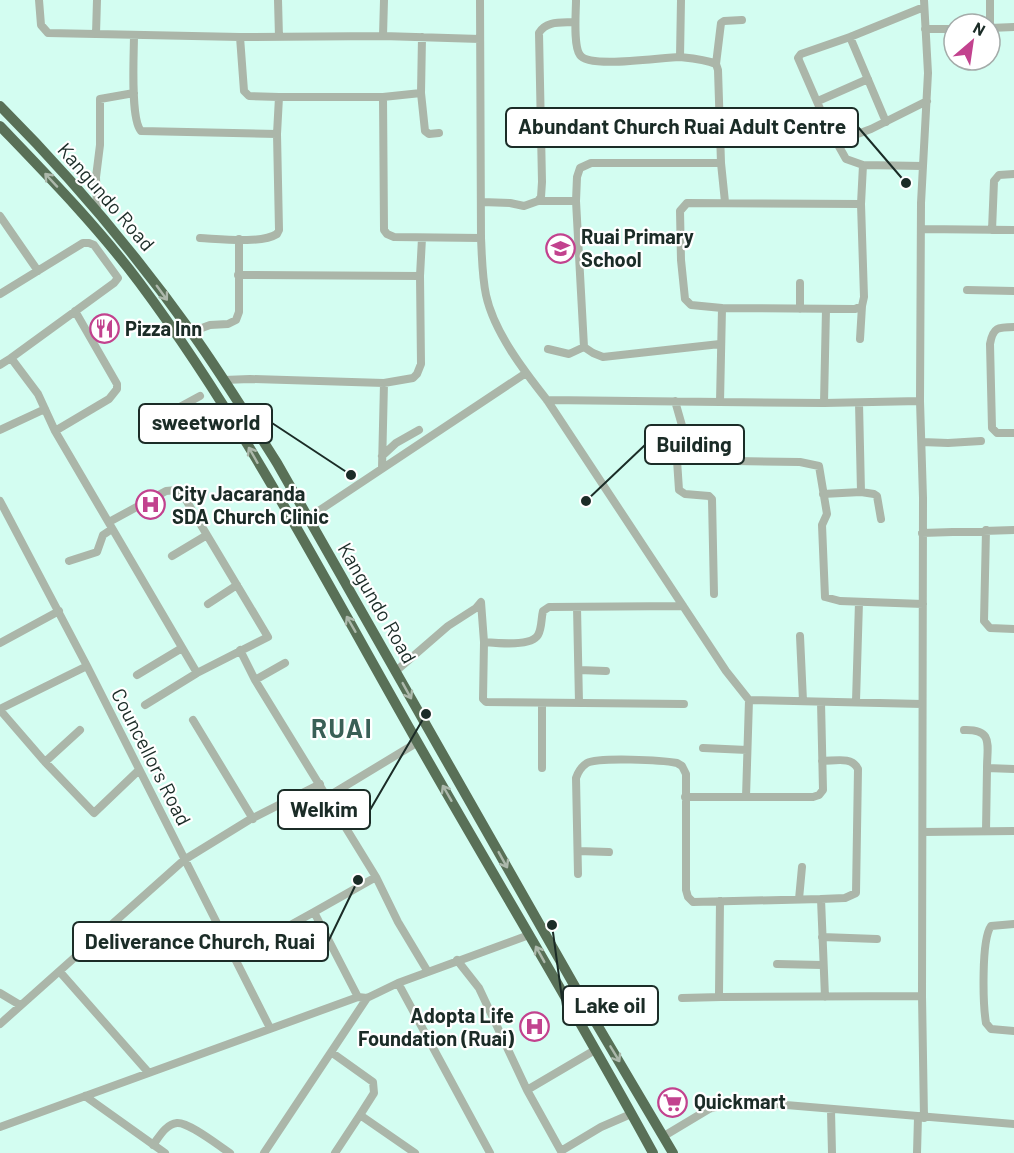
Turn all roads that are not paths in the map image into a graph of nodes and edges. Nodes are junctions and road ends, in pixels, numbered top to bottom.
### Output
1 (39, 0) edge
2 (97, 0) edge
3 (278, 0) edge
4 (384, 0) edge
5 (480, 0) edge
6 (576, 0) edge
7 (681, 0) edge
8 (924, 4) edge
9 (742, 20) dead end
10 (575, 22) junction
11 (925, 29) junction
12 (942, 29) edge
13 (96, 34) junction
14 (134, 35) junction
15 (383, 36) junction
16 (240, 37) junction
17 (279, 37) junction
18 (422, 37) junction
19 (850, 37) junction
20 (480, 39) junction
21 (680, 57) junction
22 (716, 64) junction
23 (868, 79) junction
24 (134, 93) junction
25 (421, 93) junction
26 (279, 97) junction
27 (383, 97) junction
28 (818, 101) junction
29 (927, 101) junction
30 (0, 106) edge
31 (886, 122) junction
32 (0, 126) edge
33 (439, 133) dead end
34 (277, 134) junction
35 (836, 142) junction
36 (721, 163) junction
37 (863, 165) junction
38 (923, 166) junction
39 (1014, 174) edge
40 (78, 189) junction
41 (70, 200) junction
42 (538, 201) junction
43 (576, 201) junction
44 (482, 202) junction
45 (725, 202) junction
46 (861, 204) junction
47 (97, 211) junction
48 (0, 216) edge
49 (921, 229) junction
50 (992, 230) junction
51 (1014, 230) edge
52 (99, 234) junction
53 (200, 238) dead end
54 (422, 238) junction
55 (481, 238) junction
56 (239, 239) junction
57 (89, 243) junction
58 (125, 245) junction
59 (115, 253) junction
60 (38, 271) junction
61 (146, 271) junction
62 (238, 275) junction
63 (420, 276) junction
64 (136, 279) junction
65 (800, 283) dead end
66 (967, 290) dead end
67 (1014, 291) edge
68 (0, 294) edge
69 (862, 306) junction
70 (722, 308) junction
71 (800, 309) junction
72 (826, 309) junction
73 (75, 311) junction
74 (1014, 327) edge
75 (191, 332) junction
76 (860, 339) dead end
77 (720, 344) junction
78 (584, 347) junction
79 (548, 349) dead end
80 (11, 358) junction
81 (0, 365) edge
82 (526, 373) junction
83 (224, 380) junction
84 (384, 382) junction
85 (200, 396) dead end
86 (547, 400) junction
87 (675, 401) junction
88 (920, 401) junction
89 (720, 402) junction
90 (824, 403) junction
91 (859, 403) junction
92 (45, 409) junction
93 (165, 415) dead end
94 (0, 430) edge
95 (418, 430) dead end
96 (56, 431) junction
97 (1014, 433) edge
98 (981, 441) dead end
99 (922, 442) junction
100 (382, 456) junction
101 (677, 460) junction
102 (382, 468) junction
103 (861, 492) junction
104 (823, 494) junction
105 (0, 501) edge
106 (308, 518) junction
107 (9, 519) junction
108 (880, 519) dead end
109 (0, 523) edge
110 (111, 525) junction
111 (986, 530) junction
112 (1014, 530) edge
113 (922, 532) junction
114 (207, 535) junction
115 (172, 556) dead end
116 (69, 561) dead end
117 (237, 585) junction
118 (714, 594) dead end
119 (859, 602) junction
120 (208, 603) dead end
121 (923, 604) junction
122 (683, 606) junction
123 (577, 607) junction
124 (59, 611) junction
125 (1014, 628) edge
126 (800, 636) dead end
127 (484, 642) junction
128 (0, 643) edge
129 (182, 648) junction
130 (240, 650) junction
131 (285, 663) dead end
132 (87, 666) junction
133 (579, 670) junction
134 (396, 671) junction
135 (606, 671) dead end
136 (197, 673) junction
137 (137, 675) dead end
138 (255, 680) junction
139 (749, 699) junction
140 (803, 701) junction
141 (856, 701) junction
142 (821, 702) junction
143 (579, 703) junction
144 (542, 704) junction
145 (684, 704) dead end
146 (922, 704) junction
147 (145, 705) dead end
148 (0, 710) edge
149 (193, 720) dead end
150 (80, 730) dead end
151 (964, 730) dead end
152 (413, 745) dead end
153 (704, 748) dead end
154 (747, 750) junction
155 (822, 761) junction
156 (45, 762) junction
157 (542, 768) dead end
158 (987, 768) junction
159 (1014, 769) edge
160 (140, 770) junction
161 (320, 784) junction
162 (327, 797) junction
163 (685, 797) junction
164 (746, 797) junction
165 (253, 819) junction
166 (986, 831) junction
167 (1014, 831) edge
168 (923, 832) junction
169 (578, 851) junction
170 (609, 852) dead end
171 (184, 860) junction
172 (802, 867) dead end
173 (578, 874) dead end
174 (376, 876) junction
175 (799, 899) junction
176 (821, 899) junction
177 (720, 901) junction
178 (314, 912) junction
179 (1014, 924) edge
180 (276, 933) dead end
181 (529, 935) junction
182 (822, 937) junction
183 (877, 939) dead end
184 (457, 960) junction
185 (777, 964) dead end
186 (822, 965) junction
187 (60, 972) junction
188 (429, 972) junction
189 (398, 983) junction
190 (0, 993) edge
191 (922, 996) junction
192 (363, 997) junction
193 (721, 997) junction
194 (825, 997) junction
195 (682, 998) dead end
196 (20, 1005) junction
197 (0, 1024) edge
198 (270, 1028) junction
199 (1014, 1031) edge
200 (595, 1050) junction
201 (331, 1052) junction
202 (148, 1072) junction
203 (527, 1090) junction
204 (85, 1096) junction
205 (648, 1110) junction
206 (831, 1110) junction
207 (360, 1115) junction
208 (632, 1116) junction
209 (921, 1117) junction
210 (1014, 1124) edge
211 (0, 1127) edge
212 (664, 1136) junction
213 (153, 1145) junction
214 (562, 1152) edge
215 (165, 1153) edge
216 (230, 1153) edge
217 (264, 1153) edge
218 (335, 1153) edge
219 (415, 1153) edge
220 (490, 1153) edge
221 (654, 1153) edge
222 (673, 1153) edge
223 (832, 1153) edge
224 (917, 1153) edge

1 - 13 street
2 - 13 street
3 - 17 street
4 - 15 street
5 - 20 street
6 - 10 street
7 - 21 street
8 - 11 street
8 - 19 street
9 - 22 street
10 - 21 street
10 - 42 street
11 - 12 street
11 - 29 street
13 - 14 street
14 - 16 street
14 - 24 street
15 - 17 street
15 - 18 street
16 - 17 street
16 - 26 street
18 - 20 street
18 - 25 street
19 - 23 street
19 - 28 street
20 - 44 street
21 - 22 street
22 - 36 street
23 - 28 street
23 - 31 street
24 - 34 street
24 - 47 street
25 - 27 street
25 - 33 street
26 - 27 street
26 - 34 street
27 - 54 street
28 - 35 street
29 - 31 street
29 - 38 street
30 - 40 highway, Kangundo Road
31 - 35 street
41 -> 32 highway, Kangundo Road
34 - 56 street
35 - 37 street
36 - 43 street
36 - 45 street
37 - 38 street
37 - 46 street
38 - 49 street
39 - 50 street
40 - 41 highway
40 - 47 highway, Kangundo Road
41 - 52 highway, Kangundo Road
42 - 43 street
42 - 44 street
43 - 78 street
44 - 55 street
45 - 46 street
45 - 70 street
46 - 69 street
47 - 58 highway, Kangundo Road
48 - 60 street
49 - 50 street
49 - 88 street
50 - 51 street
52 - 57 street
52 - 59 highway, Kangundo Road
53 - 56 street
54 - 55 street
54 - 63 street
55 - 82 street
56 - 62 street
57 - 60 street
57 - 73 street
58 - 59 highway
58 - 61 highway, Kangundo Road
59 - 64 highway, Kangundo Road
60 - 68 street
61 - 64 highway
61 -> 75 highway, Kangundo Road
62 - 63 street
62 - 75 street
63 - 84 street
181 -> 64 highway, Kangundo Road
65 - 71 street
66 - 67 street
69 - 72 street
69 - 76 street
70 - 71 street
70 - 77 street
71 - 72 street
72 - 90 street
73 - 80 street
73 - 96 street
74 - 97 street
75 - 83 highway, Kangundo Road
77 - 78 street
77 - 89 street
78 - 79 street
80 - 81 street
80 - 92 street
82 - 86 street
82 - 102 street
83 - 84 street
83 - 106 highway, Kangundo Road
84 - 100 street
85 - 93 street
86 - 87 street
86 - 122 street
87 - 89 street
87 - 101 street
88 - 91 street
88 - 99 street
89 - 90 street
90 - 91 street
91 - 103 street
92 - 94 street
92 - 96 street
95 - 100 street
96 - 110 street
98 - 99 street
99 - 113 street
100 - 102 street
101 - 104 street
101 - 118 street
102 - 106 street
103 - 104 street
103 - 108 street
104 - 119 street
105 - 107 street, Councellors Road
106 - 134 highway, Kangundo Road
107 - 109 street
107 - 124 street, Councellors Road
110 - 114 street
110 - 116 street
110 - 129 street
111 - 112 street
111 - 113 street
111 - 125 street
113 - 121 street
114 - 115 street
114 - 117 street
117 - 120 street
117 - 130 street
119 - 121 street
119 - 141 street
121 - 146 street
122 - 123 street
122 - 139 street
123 - 127 street
123 - 133 street
124 - 128 street
124 - 132 street, Councellors Road
126 - 140 street
127 - 134 street
127 - 144 street
129 - 136 street
129 - 137 street
130 - 136 street
130 - 138 street
131 - 138 street
132 - 148 street
132 - 160 street, Councellors Road
133 - 135 street
133 - 143 street
134 -> 205 highway, Kangundo Road
136 - 147 street
138 - 161 street
139 - 140 street
139 - 154 street
140 - 142 street
141 - 142 street
141 - 146 street
142 - 155 street
143 - 144 street
143 - 145 street
144 - 157 street
146 - 168 street
148 - 156 street
149 - 165 street
150 - 156 street
151 - 158 street
152 - 162 street
153 - 154 street
154 - 164 street
155 - 164 street
155 - 176 street
156 - 160 street
158 - 159 street
158 - 166 street
160 - 171 street, Councellors Road
161 - 162 street
161 - 165 street
162 - 174 street
163 - 164 street
163 - 169 street
163 - 177 street
165 - 171 street
166 - 167 street
166 - 168 street
168 - 191 street
169 - 170 street
169 - 173 street
171 - 187 street
171 - 198 street, Councellors Road
172 - 175 street
174 - 178 street
174 - 188 street
175 - 176 street
175 - 177 street
176 - 182 street
177 - 193 street
178 - 180 street
178 - 192 street
179 - 199 street
181 - 184 street
200 -> 181 highway, Kangundo Road
182 - 183 street
182 - 186 street
184 - 188 street
184 - 203 street
185 - 186 street
186 - 194 street
187 - 196 street
187 - 202 street
188 - 189 street
189 - 192 street
189 - 220 street
190 - 196 street
191 - 194 street
191 - 209 street
192 - 198 street
192 - 201 street
193 - 194 street
193 - 195 street
196 - 197 street
198 - 202 street
200 - 203 street
200 - 208 highway, Kangundo Road
201 - 207 street
201 - 217 street
202 - 204 street
203 - 214 street
204 - 211 street
204 - 213 street
205 - 208 highway
205 - 212 highway, Kangundo Road
206 - 209 street
206 - 212 street
206 - 223 street
207 - 218 street
207 - 219 street
208 - 214 street
208 - 221 highway, Kangundo Road
209 - 210 street
209 - 224 street
212 - 222 highway, Kangundo Road
213 - 215 street
213 - 216 street

